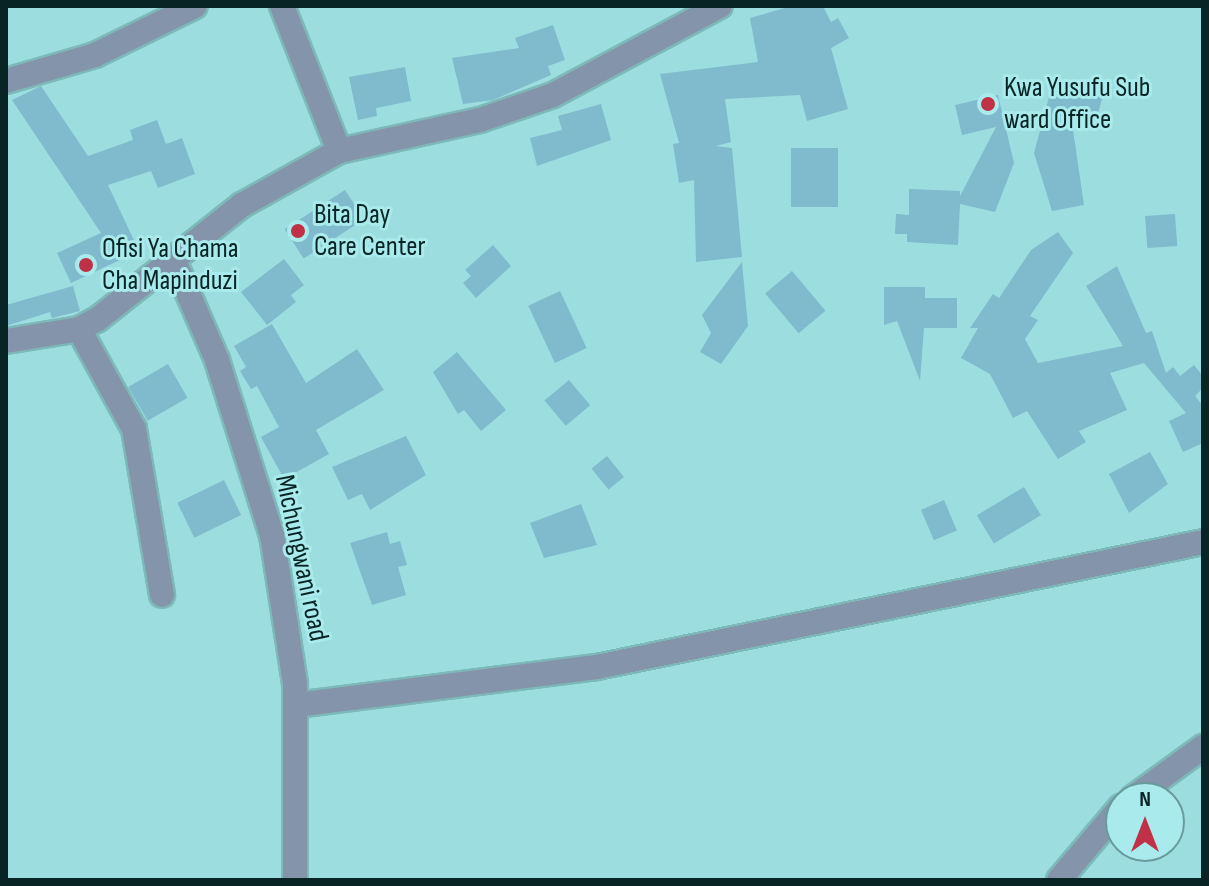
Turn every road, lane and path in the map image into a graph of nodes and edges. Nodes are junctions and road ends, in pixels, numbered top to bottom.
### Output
1 (195, 6) edge
2 (282, 6) edge
3 (720, 6) edge
4 (6, 81) edge
5 (339, 151) junction
6 (174, 261) junction
7 (79, 329) junction
8 (6, 341) edge
9 (1203, 542) edge
10 (162, 595) dead end
11 (296, 705) junction
12 (1203, 747) edge
13 (1155, 782) edge
14 (1105, 824) edge
15 (1083, 848) junction
16 (295, 880) edge
17 (1059, 880) edge
18 (1084, 880) edge

1 - 4 street
2 - 5 street
3 - 5 street
5 - 6 street
6 - 7 street
6 - 11 street, Michungwani road
7 - 8 street
7 - 10 street
9 - 11 street
11 - 16 street, Michungwani road
12 - 13 street
14 - 15 street
15 - 17 street
15 - 18 street

